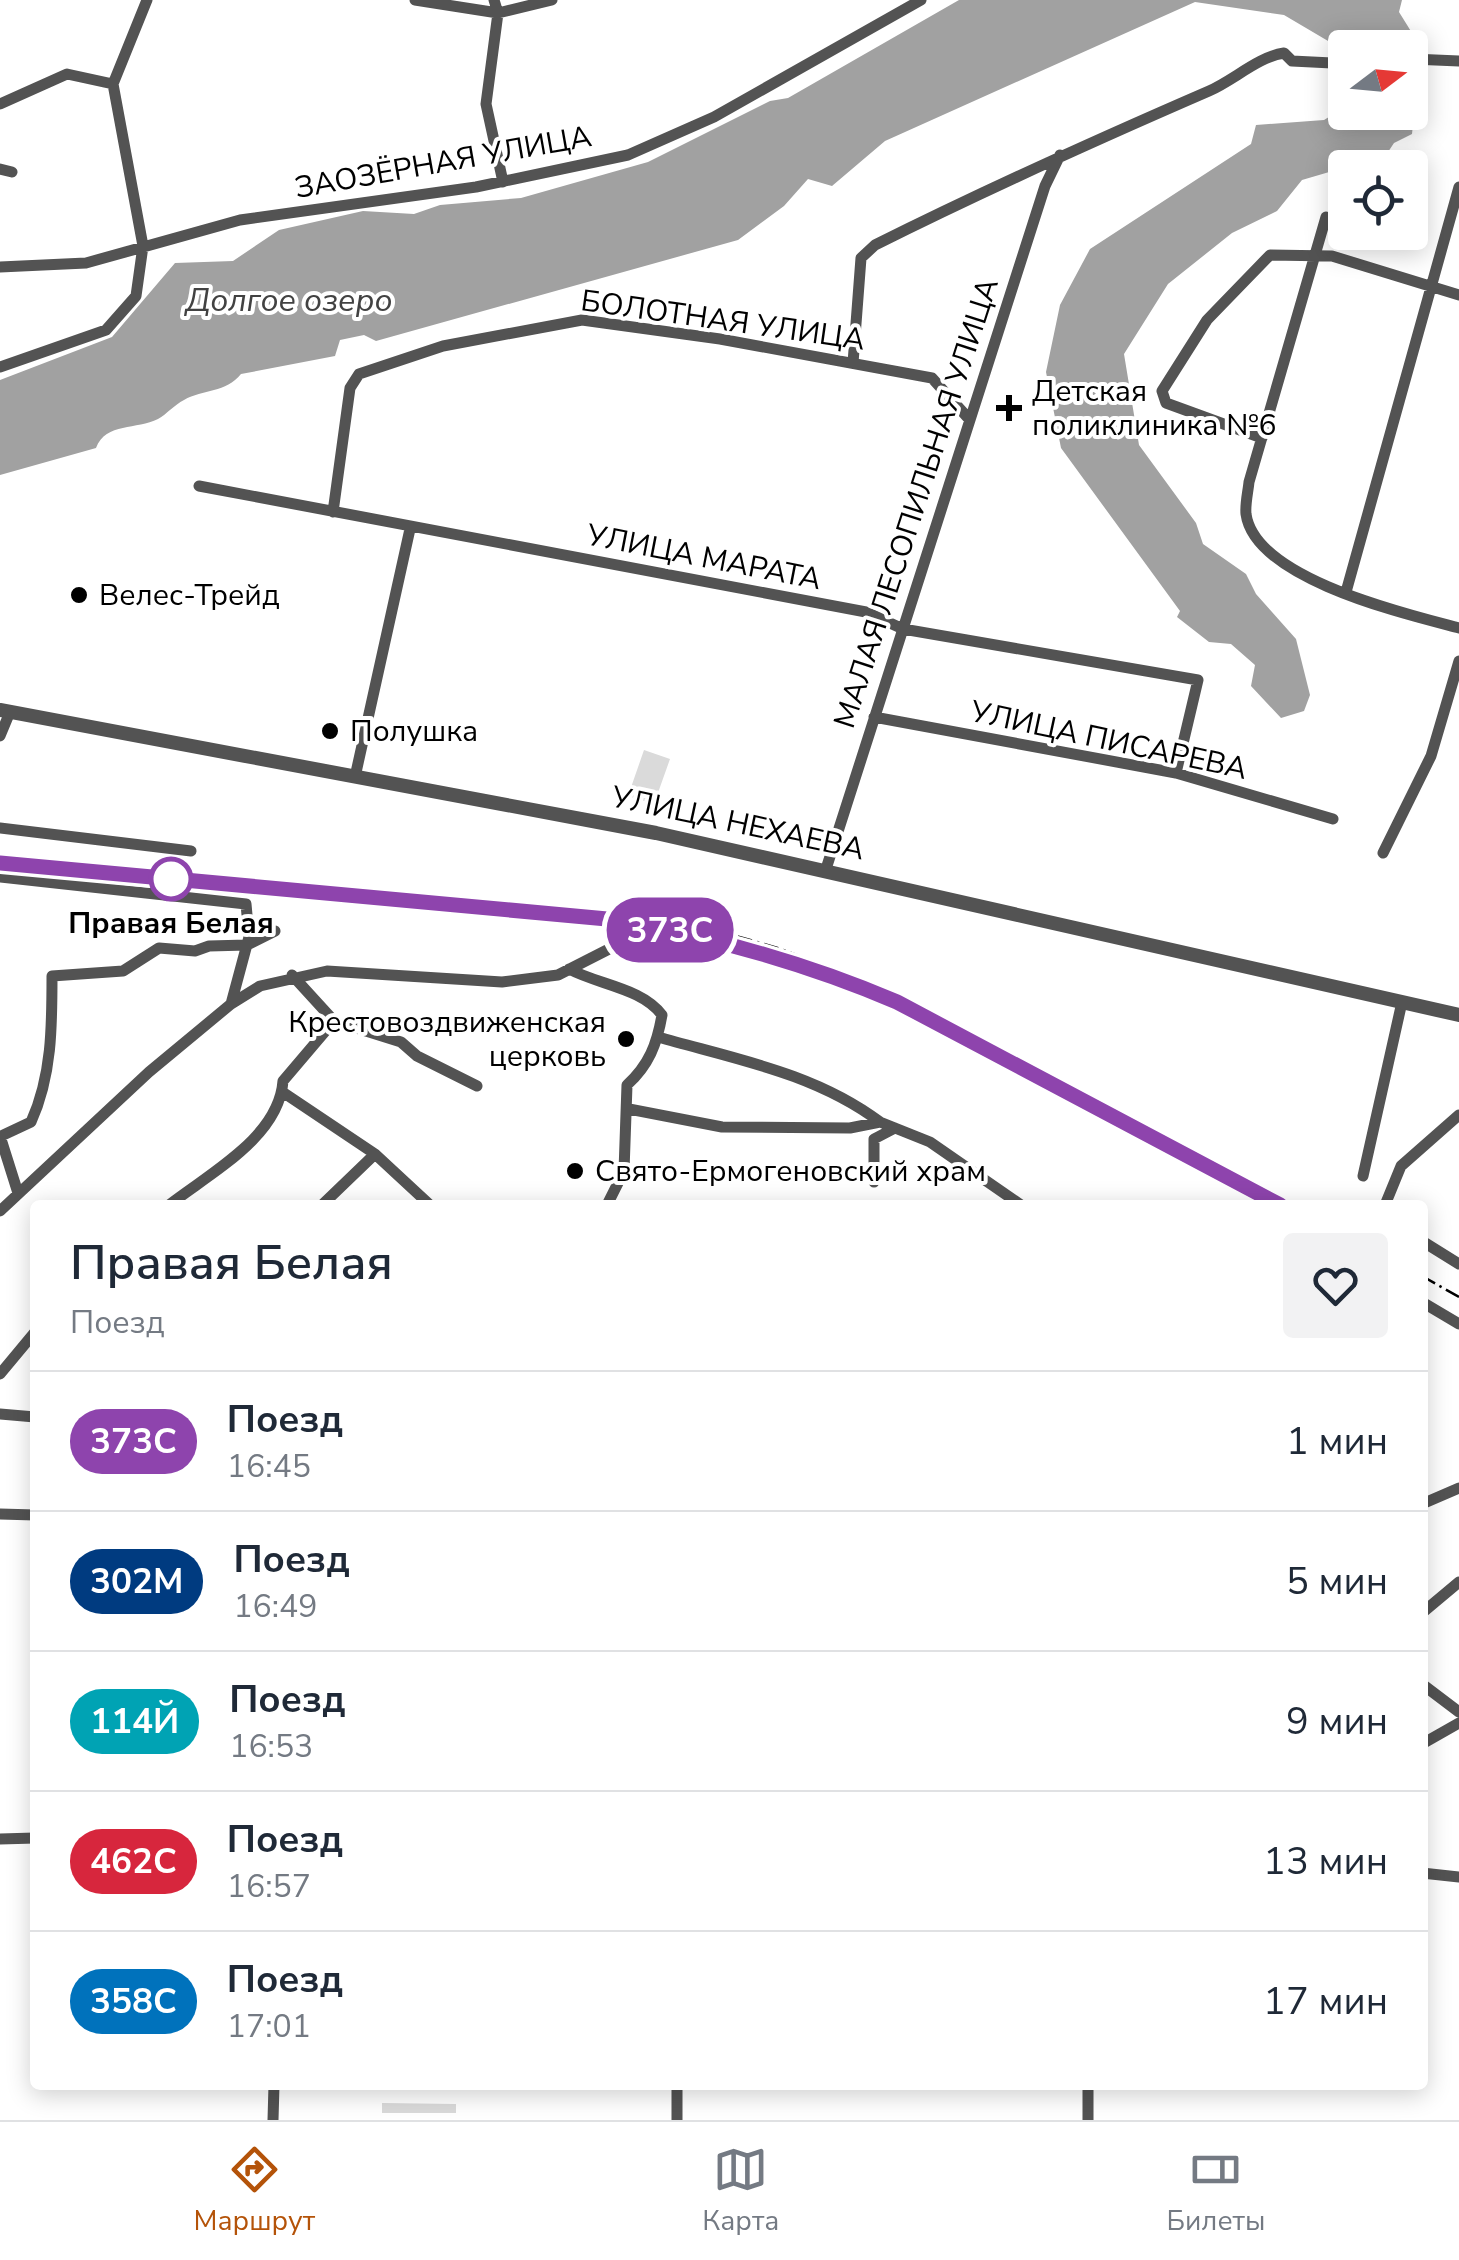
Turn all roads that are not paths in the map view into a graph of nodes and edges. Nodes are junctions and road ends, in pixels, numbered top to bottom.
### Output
1 (147, 0) edge
2 (415, 0) edge
3 (552, 0) edge
4 (921, 0) edge
5 (496, 6) edge
6 (1428, 59) edge
7 (1459, 61) edge
8 (1328, 63) edge
9 (113, 84) junction
10 (0, 104) edge
11 (1060, 155) junction
12 (503, 182) junction
13 (1459, 187) edge
14 (1326, 216) dead end
15 (143, 246) junction
16 (1318, 255) junction
17 (0, 267) edge
18 (1434, 288) junction
19 (1459, 295) edge
20 (854, 363) junction
21 (0, 367) edge
22 (969, 419) junction
23 (1262, 438) junction
24 (198, 486) dead end
25 (333, 512) junction
26 (410, 529) junction
27 (1346, 592) junction
28 (1459, 628) edge
29 (903, 629) junction
30 (1459, 661) edge
31 (5, 711) edge
32 (874, 717) junction
33 (0, 736) edge
34 (1176, 773) junction
35 (356, 777) junction
36 (1333, 819) dead end
37 (0, 828) edge
38 (192, 851) dead end
39 (1383, 853) dead end
40 (826, 869) junction
41 (0, 876) edge
42 (275, 931) dead end
43 (246, 945) junction
44 (707, 959) dead end
45 (568, 970) junction
46 (292, 975) junction
47 (1402, 1002) junction
48 (231, 1004) junction
49 (1457, 1010) edge
50 (334, 1021) junction
51 (658, 1037) junction
52 (477, 1086) dead end
53 (284, 1093) junction
54 (628, 1109) junction
55 (1459, 1115) edge
56 (880, 1122) junction
57 (895, 1128) junction
58 (0, 1136) edge
59 (375, 1154) junction
60 (1363, 1176) dead end
61 (874, 1182) dead end
62 (18, 1193) junction
63 (176, 1200) edge
64 (327, 1200) edge
65 (425, 1200) edge
66 (610, 1200) edge
67 (1014, 1200) edge
68 (1387, 1200) edge
69 (0, 1211) edge
70 (1428, 1244) edge
71 (1459, 1264) edge
72 (1428, 1306) edge
73 (1459, 1324) edge
74 (30, 1338) edge
75 (0, 1374) edge
76 (0, 1414) edge
77 (30, 1417) edge
78 (1459, 1488) edge
79 (1428, 1501) edge
80 (0, 1514) edge
81 (30, 1515) edge
82 (1459, 1582) edge
83 (1428, 1608) edge
84 (1428, 1689) edge
85 (1459, 1712) edge
86 (1459, 1723) edge
87 (1428, 1741) edge
88 (0, 1838) edge
89 (30, 1838) edge
90 (1428, 1874) edge
91 (1459, 1877) edge
92 (274, 2090) edge
93 (678, 2090) edge
94 (1088, 2090) edge
95 (273, 2120) edge
96 (677, 2120) edge
97 (1088, 2120) edge

1 - 9 street
2 - 5 street
3 - 5 street
4 - 12 street, ЗАОЗЁРНАЯ УЛИЦА
5 - 12 street
6 - 7 street
8 - 11 street
9 - 10 street
9 - 15 street
11 - 20 street
11 - 22 street, МАЛАЯ ЛЕСОПИЛЬНАЯ УЛИЦА
12 - 15 street, ЗАОЗЁРНАЯ УЛИЦА
13 - 18 street
14 - 16 street
15 - 17 street, ЗАОЗЁРНАЯ УЛИЦА
15 - 21 street
16 - 18 street
16 - 23 street
16 - 23 street
18 - 19 street
18 - 27 street
20 - 22 street, БОЛОТНАЯ УЛИЦА
20 - 25 street, БОЛОТНАЯ УЛИЦА
22 - 29 street, МАЛАЯ ЛЕСОПИЛЬНАЯ УЛИЦА
23 - 27 street
24 - 25 street, УЛИЦА МАРАТА
25 - 26 street, УЛИЦА МАРАТА
26 - 29 street, УЛИЦА МАРАТА
26 - 35 street
27 - 28 street
29 - 32 street, МАЛАЯ ЛЕСОПИЛЬНАЯ УЛИЦА
29 - 34 street, УЛИЦА МАРАТА
30 - 39 street
31 - 33 street
31 - 35 street, УЛИЦА НЕХАЕВА
32 - 34 street, УЛИЦА ПИСАРЕВА
32 - 40 street, МАЛАЯ ЛЕСОПИЛЬНАЯ УЛИЦА
34 - 36 street, УЛИЦА ПИСАРЕВА
35 - 40 street, УЛИЦА НЕХАЕВА
37 - 38 street
40 - 47 street, УЛИЦА НЕХАЕВА
41 - 43 street
42 - 43 street
43 - 48 street
43 - 58 street
44 - 45 street
45 - 46 street
45 - 51 street
46 - 48 street
46 - 50 street
47 - 49 street, УЛИЦА НЕХАЕВА
47 - 60 street
48 - 62 street
50 - 52 street
50 - 53 street
51 - 54 street
51 - 56 street
53 - 59 street
53 - 63 street
54 - 56 street
54 - 66 street
55 - 68 street
56 - 57 street
57 - 61 street
57 - 67 street
58 - 62 street
59 - 64 street
59 - 65 street
62 - 69 street
70 - 71 street
72 - 73 street
74 - 75 street
76 - 77 street
78 - 79 street
80 - 81 street
82 - 83 street
84 - 85 street
86 - 87 street
88 - 89 street
90 - 91 street
92 - 95 street
93 - 96 street
94 - 97 street

